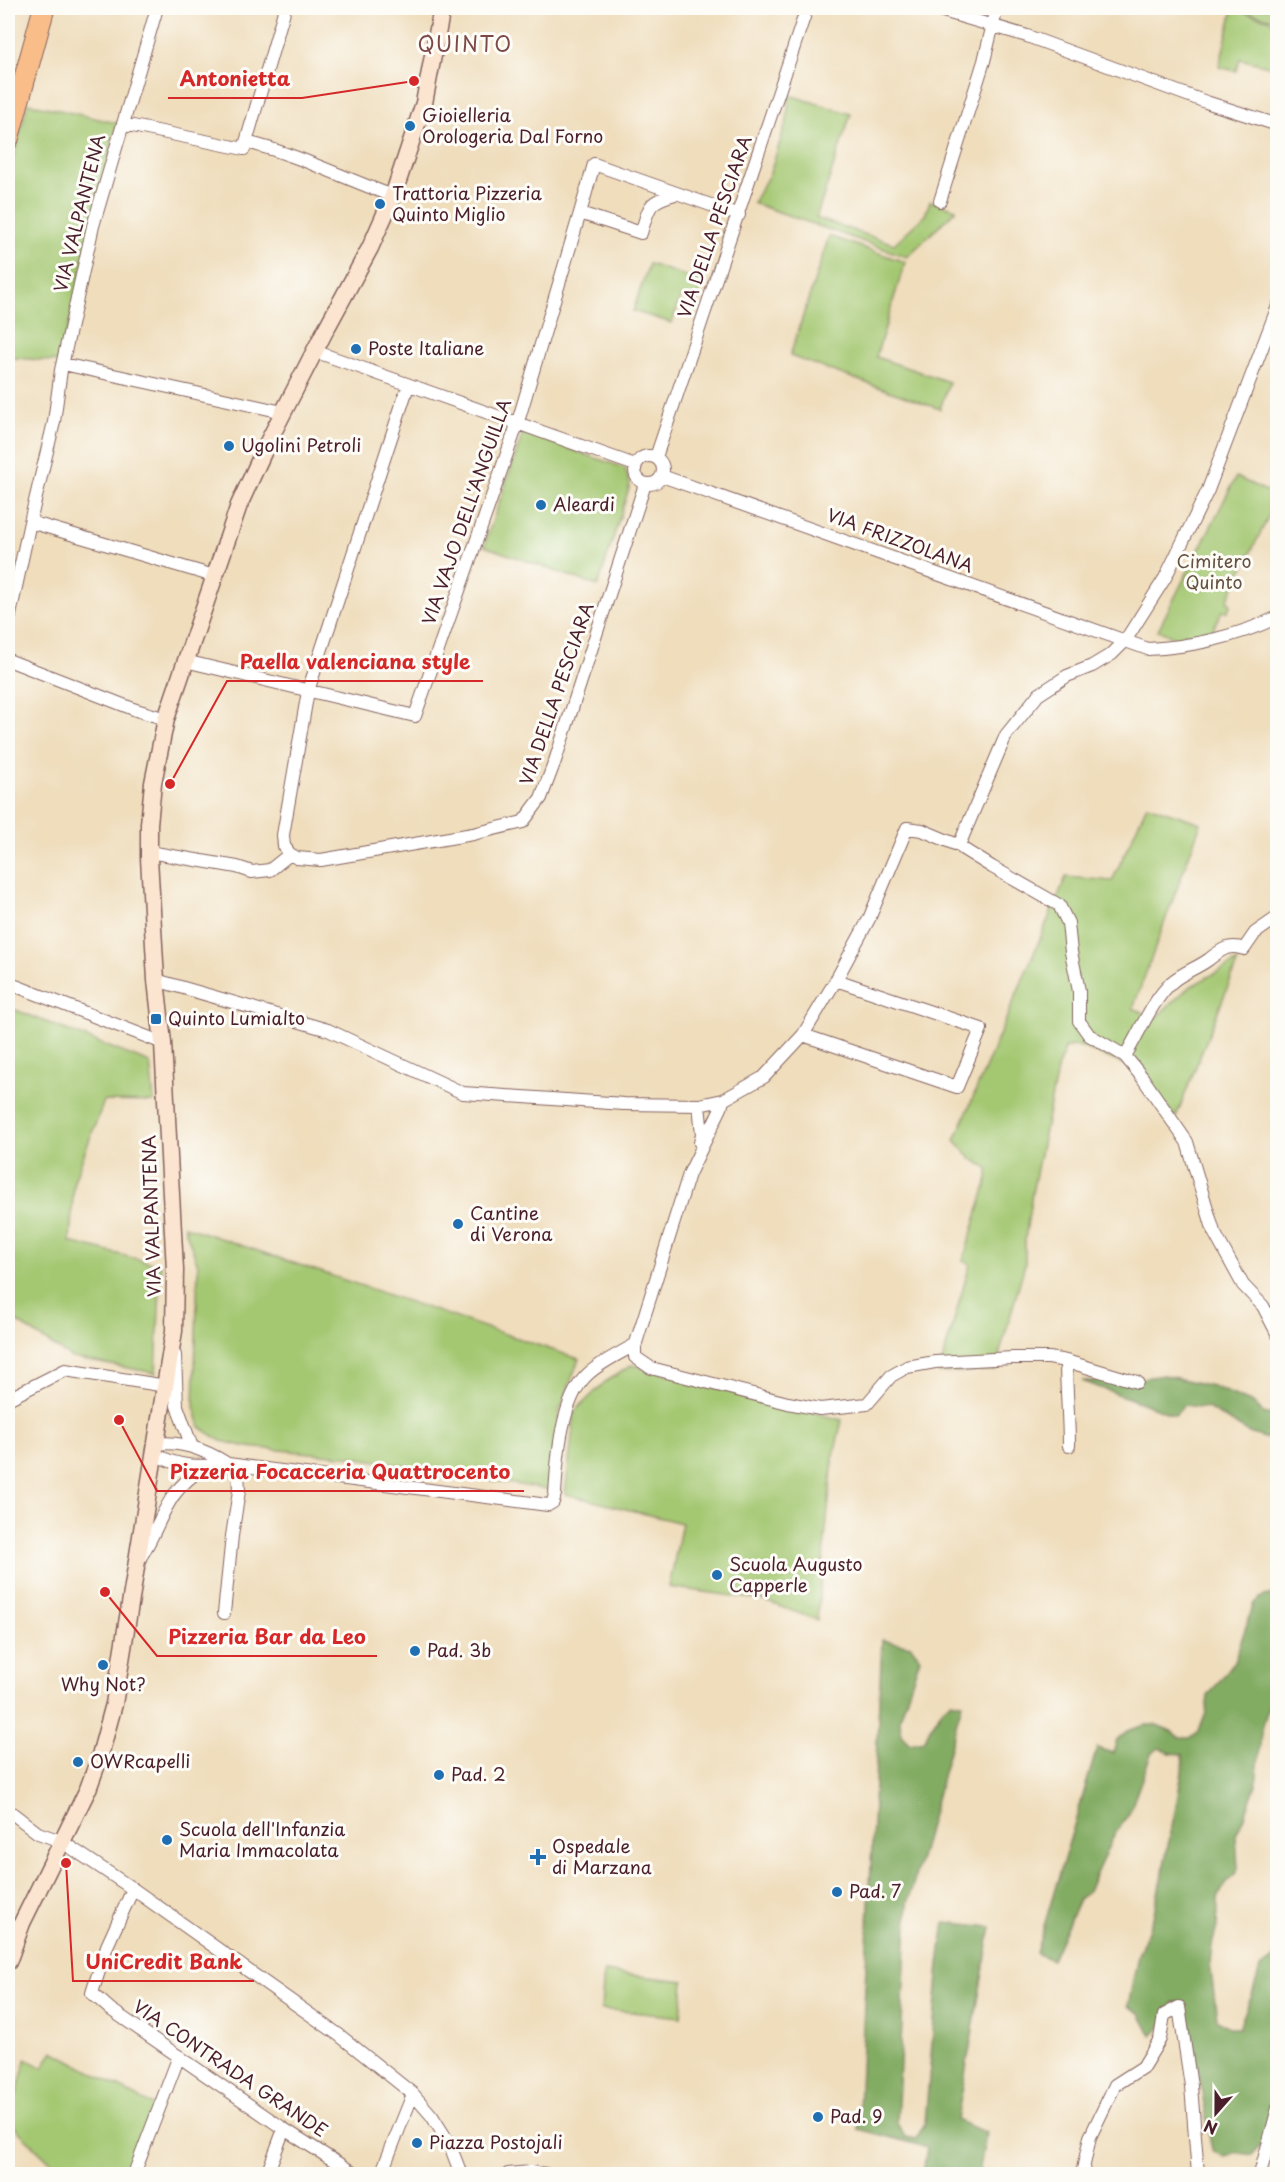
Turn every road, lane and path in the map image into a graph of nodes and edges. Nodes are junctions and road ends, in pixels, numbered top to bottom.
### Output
1 (44, 8) edge
2 (158, 8) edge
3 (285, 8) edge
4 (442, 8) edge
5 (807, 8) edge
6 (933, 8) edge
7 (997, 8) edge
8 (993, 25) junction
9 (123, 124) junction
10 (1278, 125) edge
11 (8, 139) edge
12 (246, 142) junction
13 (641, 180) junction
14 (675, 194) junction
15 (393, 196) junction
16 (940, 201) dead end
17 (649, 208) junction
18 (580, 213) junction
19 (739, 215) junction
20 (1278, 306) edge
21 (314, 351) junction
22 (63, 364) junction
23 (408, 386) junction
24 (283, 412) junction
25 (517, 425) junction
26 (656, 457) junction
27 (635, 465) junction
28 (663, 476) junction
29 (645, 484) junction
30 (30, 522) junction
31 (214, 576) junction
32 (1278, 617) edge
33 (8, 624) edge
34 (1125, 642) junction
35 (8, 660) edge
36 (185, 661) junction
37 (308, 691) junction
38 (166, 719) junction
39 (958, 843) junction
40 (149, 852) junction
41 (290, 854) junction
42 (1278, 917) edge
43 (156, 980) junction
44 (836, 980) junction
45 (16, 986) dead end
46 (803, 1035) junction
47 (163, 1043) junction
48 (1125, 1056) junction
49 (723, 1100) junction
50 (699, 1105) junction
51 (698, 1153) junction
52 (174, 1331) junction
53 (1278, 1335) edge
54 (636, 1344) junction
55 (1066, 1361) junction
56 (1137, 1382) dead end
57 (166, 1386) junction
58 (10, 1395) edge
59 (1069, 1446) dead end
60 (192, 1447) junction
61 (156, 1449) junction
62 (228, 1464) junction
63 (206, 1466) junction
64 (138, 1561) junction
65 (224, 1613) dead end
66 (8, 1810) edge
67 (61, 1841) junction
68 (133, 1889) junction
69 (8, 1962) edge
70 (179, 2056) junction
71 (413, 2094) junction
72 (1278, 2108) edge
73 (284, 2128) junction
74 (461, 2174) edge
75 (134, 2175) edge
76 (267, 2175) edge
77 (355, 2175) edge
78 (381, 2175) edge
79 (508, 2175) edge
80 (546, 2175) edge
81 (1082, 2175) edge
82 (1198, 2175) edge
83 (1260, 2175) edge

1 - 11 highway
2 - 9 street
3 - 12 street
4 - 15 street, VIA VALPANTENA
5 - 19 street, VIA DELLA PESCIARA
6 - 8 street
7 - 8 street
8 - 10 street
8 - 16 street
9 - 12 street, VIA VALPANTENA
9 - 22 street, VIA VALPANTENA
12 - 15 street, VIA VALPANTENA
13 - 14 street, VIA VAJO DELL'ANGUILLA
13 - 17 street
13 - 18 street, VIA VAJO DELL'ANGUILLA
14 - 17 street
14 - 19 street, VIA VAJO DELL'ANGUILLA
15 - 21 street, VIA VALPANTENA
17 - 18 street
18 - 25 street, VIA VAJO DELL'ANGUILLA
19 - 26 street, VIA DELLA PESCIARA
20 - 34 street
21 - 23 street
21 - 24 street, VIA VALPANTENA
22 - 24 street
22 - 30 street, VIA VALPANTENA
23 - 25 street
23 - 37 street
24 - 31 street, VIA VALPANTENA
25 - 27 street
25 - 37 street, VIA VAJO DELL'ANGUILLA
26 - 27 street
26 - 28 street
27 - 29 street
28 - 29 street
28 - 34 street, VIA FRIZZOLANA
29 - 41 street, VIA DELLA PESCIARA
30 - 31 street
30 - 33 street, VIA VALPANTENA
31 - 36 street, VIA VALPANTENA
32 - 34 street, VIA FRIZZOLANA
34 - 39 street
35 - 38 street
36 - 37 street
36 - 38 street, VIA VALPANTENA
37 - 41 street
38 - 40 street, VIA VALPANTENA
39 - 44 street
39 - 48 street
40 - 41 street
40 - 43 street, VIA VALPANTENA
42 - 48 street
43 - 47 street, VIA VALPANTENA
43 - 50 street
44 - 46 street
44 - 46 street
45 - 47 street
46 - 49 street
47 - 52 street, VIA VALPANTENA
48 - 53 street
49 - 50 street
49 - 51 street
50 - 51 street
51 - 54 street
52 - 57 street, VIA VALPANTENA
52 - 60 street
54 - 55 street
54 - 62 street
55 - 56 street
55 - 59 street
57 - 58 street
57 - 61 street, VIA VALPANTENA
60 - 61 street
60 - 62 street
61 - 63 street
61 - 64 street, VIA VALPANTENA
62 - 63 street
62 - 65 street
63 - 64 street
64 - 67 street, VIA VALPANTENA
66 - 67 street
67 - 68 street
67 - 69 street, VIA VALPANTENA
68 - 70 street, VIA CONTRADA GRANDE
68 - 71 street
70 - 73 street, VIA CONTRADA GRANDE
70 - 75 street
71 - 74 street
71 - 78 street
72 - 83 street
73 - 76 street
73 - 77 street, VIA CONTRADA GRANDE
79 - 80 street
81 - 82 street

